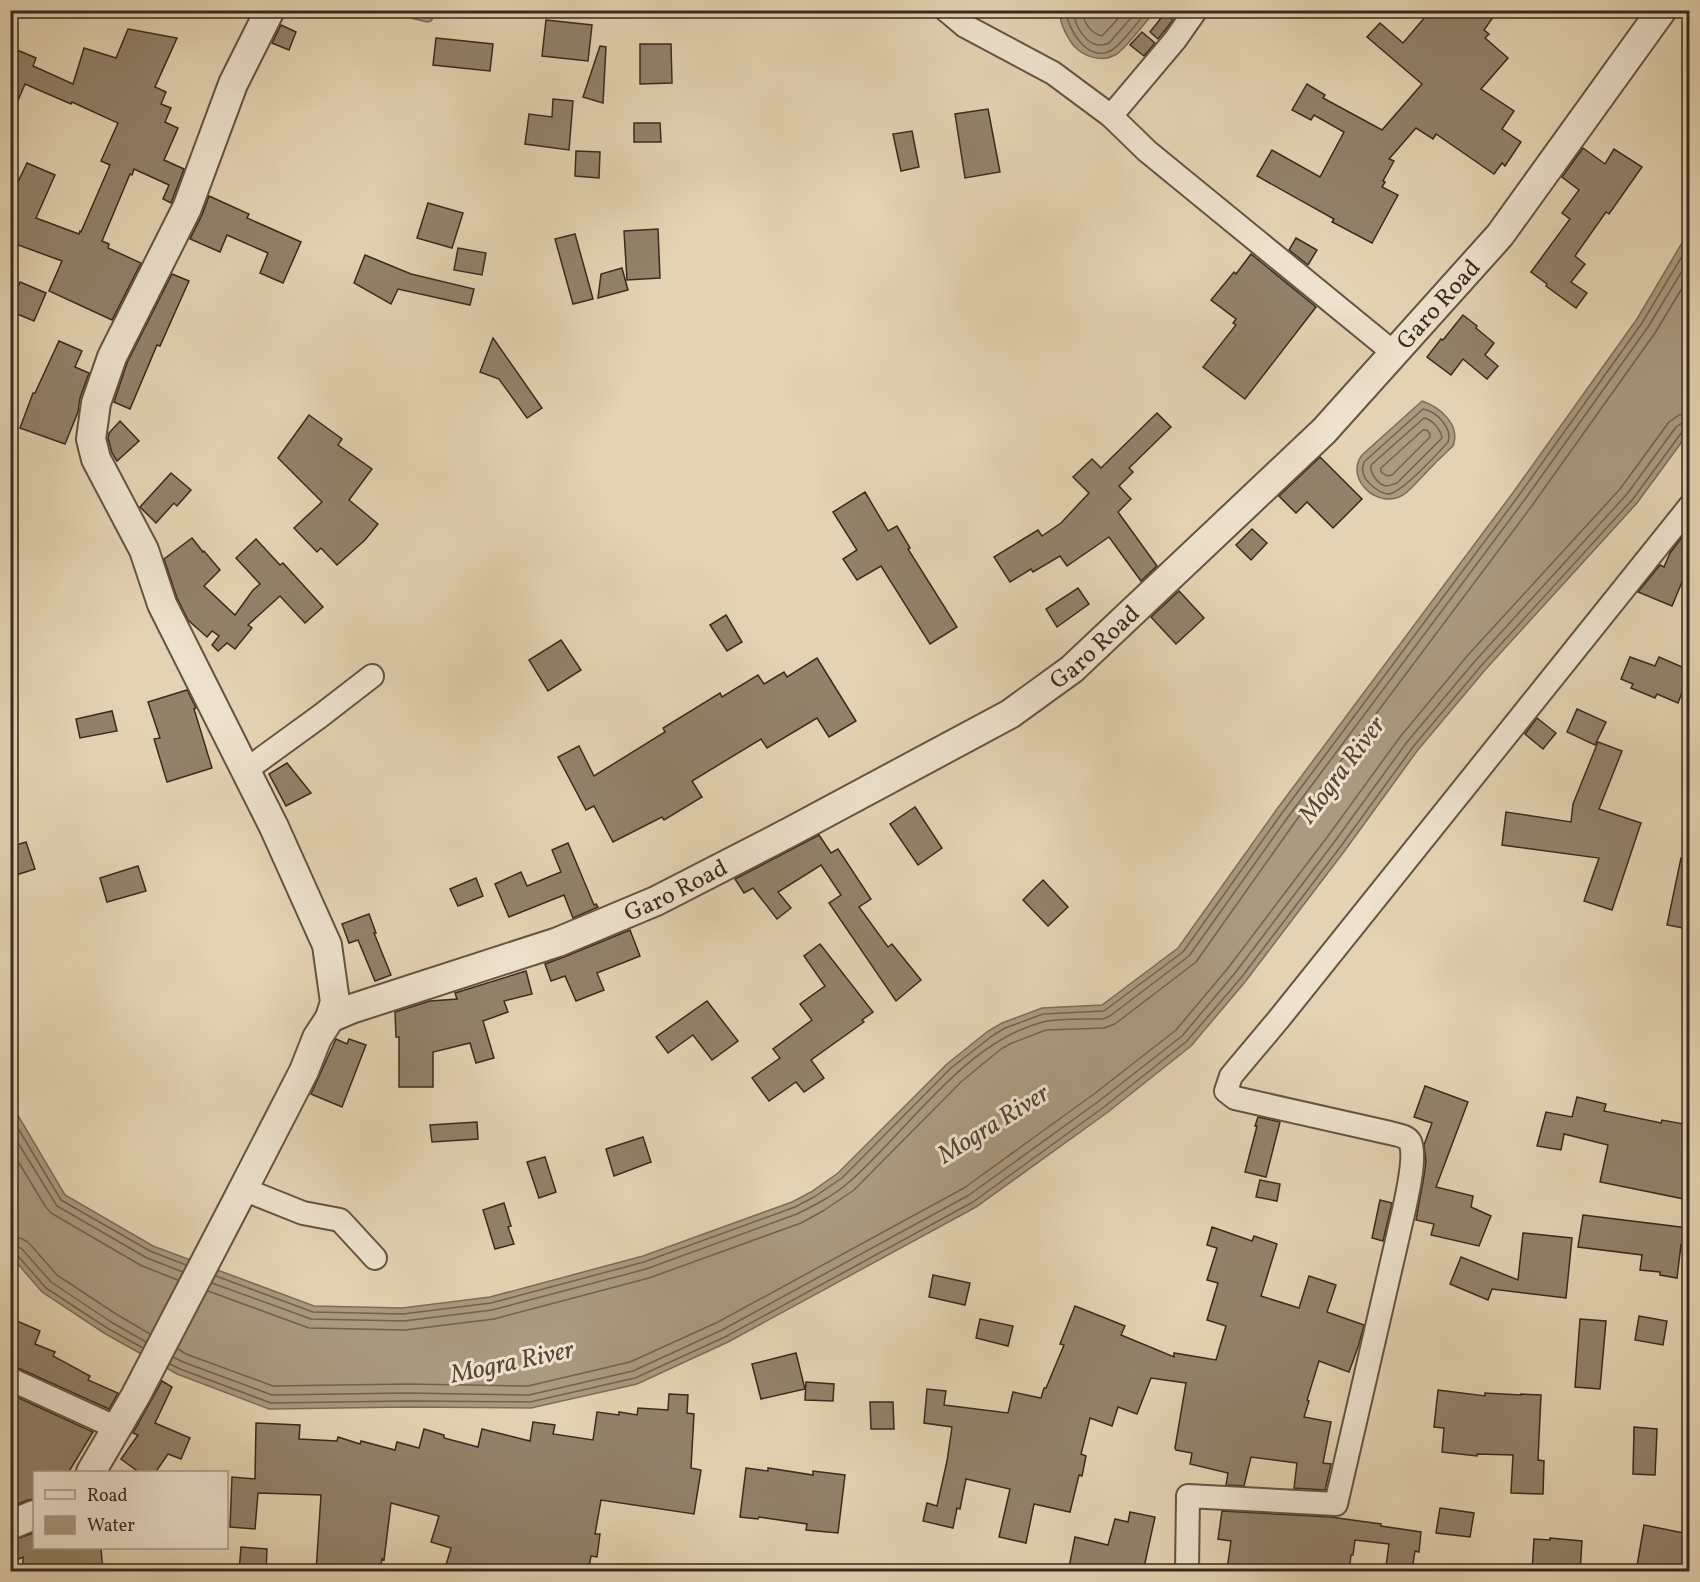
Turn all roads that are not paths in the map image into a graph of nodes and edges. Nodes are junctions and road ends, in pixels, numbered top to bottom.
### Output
1 (270, 10) edge
2 (946, 10) edge
3 (1196, 10) edge
4 (1662, 10) edge
5 (1111, 116) junction
6 (1394, 353) junction
7 (1689, 506) edge
8 (372, 676) dead end
9 (246, 770) junction
10 (330, 1018) junction
11 (239, 1196) junction
12 (375, 1258) dead end
13 (10, 1379) edge
14 (117, 1428) junction
15 (93, 1471) edge
16 (33, 1515) edge
17 (10, 1525) edge
18 (1187, 1572) edge

1 - 9 street
2 - 5 street
3 - 5 street
4 - 6 street, Garo Road
5 - 6 street
6 - 10 street, Garo Road
7 - 18 street
8 - 9 street
9 - 10 street
10 - 11 street
11 - 12 street
11 - 14 street
13 - 14 street
14 - 15 street
16 - 17 street

